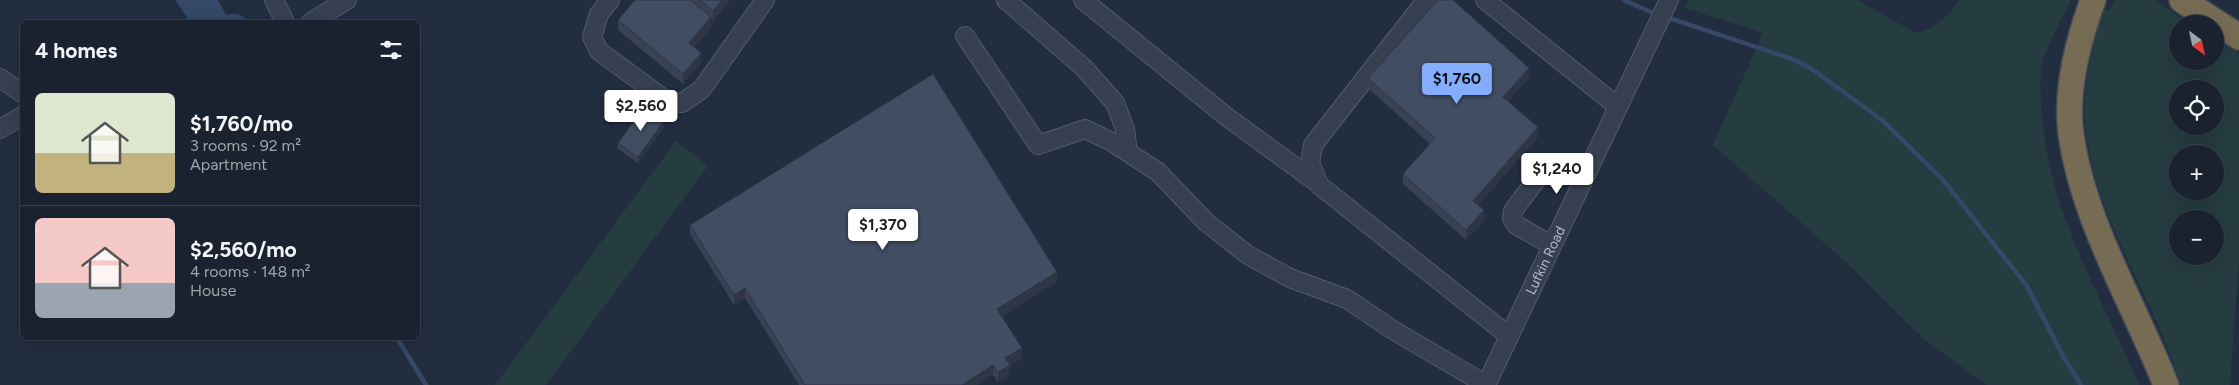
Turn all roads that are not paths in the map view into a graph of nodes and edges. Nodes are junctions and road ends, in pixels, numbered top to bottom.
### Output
1 (274, 0) edge
2 (347, 0) edge
3 (610, 0) edge
4 (765, 0) edge
5 (1006, 0) edge
6 (1083, 0) edge
7 (1431, 0) edge
8 (1485, 0) edge
9 (1669, 0) edge
10 (2093, 0) edge
11 (2182, 0) edge
12 (284, 20) edge
13 (314, 20) edge
14 (2235, 34) edge
15 (966, 36) dead end
16 (0, 78) edge
17 (20, 92) edge
18 (1617, 106) junction
19 (20, 117) edge
20 (0, 129) edge
21 (1128, 152) junction
22 (1583, 178) junction
23 (1319, 185) junction
24 (1551, 245) junction
25 (1509, 336) junction
26 (1486, 385) edge
27 (2166, 385) edge

1 - 12 street
2 - 13 street
3 - 4 street
5 - 21 street
6 - 23 street
7 - 23 street
8 - 18 street
9 - 18 street, Lufkin Road
10 - 27 highway
11 - 14 highway
15 - 21 street
16 - 17 street
18 - 22 street, Lufkin Road
19 - 20 street
21 - 26 street
22 - 24 street, Lufkin Road
22 - 24 street
23 - 25 street
24 - 25 street, Lufkin Road
25 - 26 street, Lufkin Road

